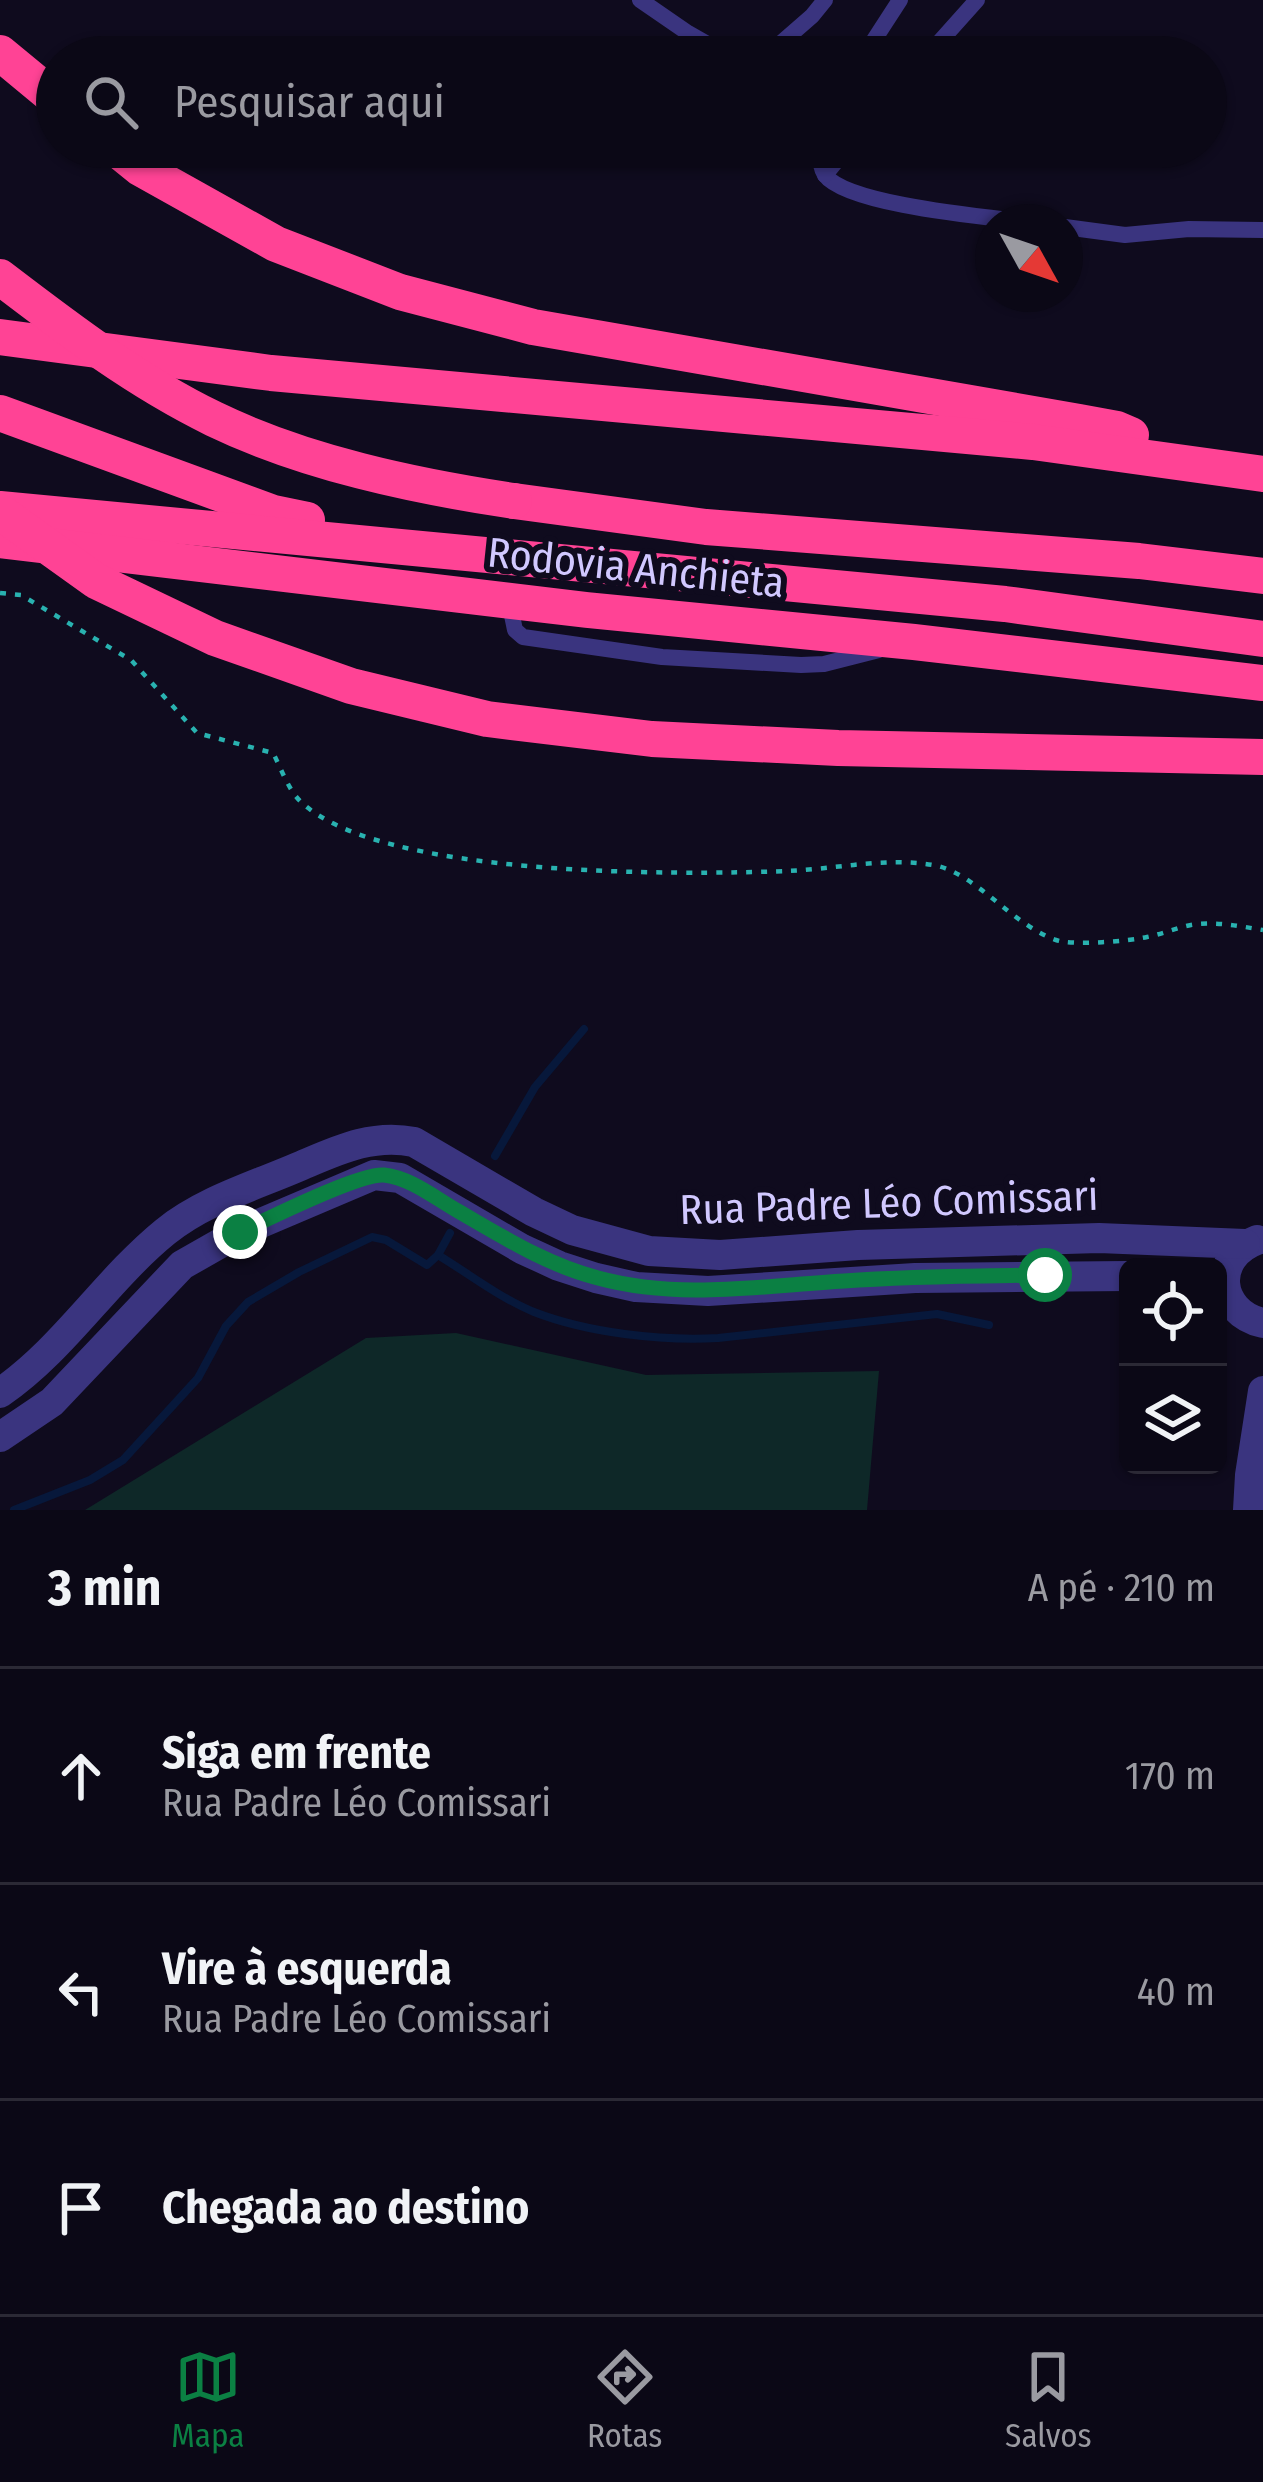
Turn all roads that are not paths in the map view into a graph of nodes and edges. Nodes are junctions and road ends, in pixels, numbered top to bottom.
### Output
1 (640, 0) edge
2 (826, 0) edge
3 (900, 0) edge
4 (977, 0) edge
5 (693, 36) edge
6 (789, 36) edge
7 (877, 36) edge
8 (945, 36) edge
9 (0, 53) edge
10 (36, 83) edge
11 (140, 168) edge
12 (823, 168) edge
13 (831, 168) edge
14 (825, 175) junction
15 (975, 215) edge
16 (1083, 229) edge
17 (1263, 230) edge
18 (0, 277) edge
19 (0, 337) edge
20 (0, 413) edge
21 (1176, 461) junction
22 (1263, 474) edge
23 (0, 510) edge
24 (0, 540) edge
25 (463, 553) junction
26 (1263, 576) edge
27 (1263, 639) edge
28 (1263, 683) edge
29 (1263, 757) edge
30 (1254, 1242) edge
31 (1227, 1268) edge
32 (1119, 1276) edge
33 (1227, 1299) edge
34 (1261, 1326) edge
35 (1263, 1391) edge
36 (0, 1393) edge
37 (0, 1437) edge
38 (1248, 1510) edge

1 - 5 lane
2 - 6 lane
3 - 7 lane
4 - 8 lane
9 - 10 highway
11 - 21 highway
12 - 14 lane
13 - 14 lane
14 - 15 lane
16 - 17 lane
18 - 26 highway, bridge
19 - 21 highway
20 - 25 highway
21 - 22 highway
23 - 25 highway, Rodovia Anchieta
23 - 29 highway, bridge
24 - 28 highway, Rodovia Anchieta
25 - 27 highway, Rodovia Anchieta
30 - 31 street
30 - 36 street, Rua Padre Léo Comissari
32 - 37 street, Rua Padre Léo Comissari
33 - 34 street
35 - 38 street

